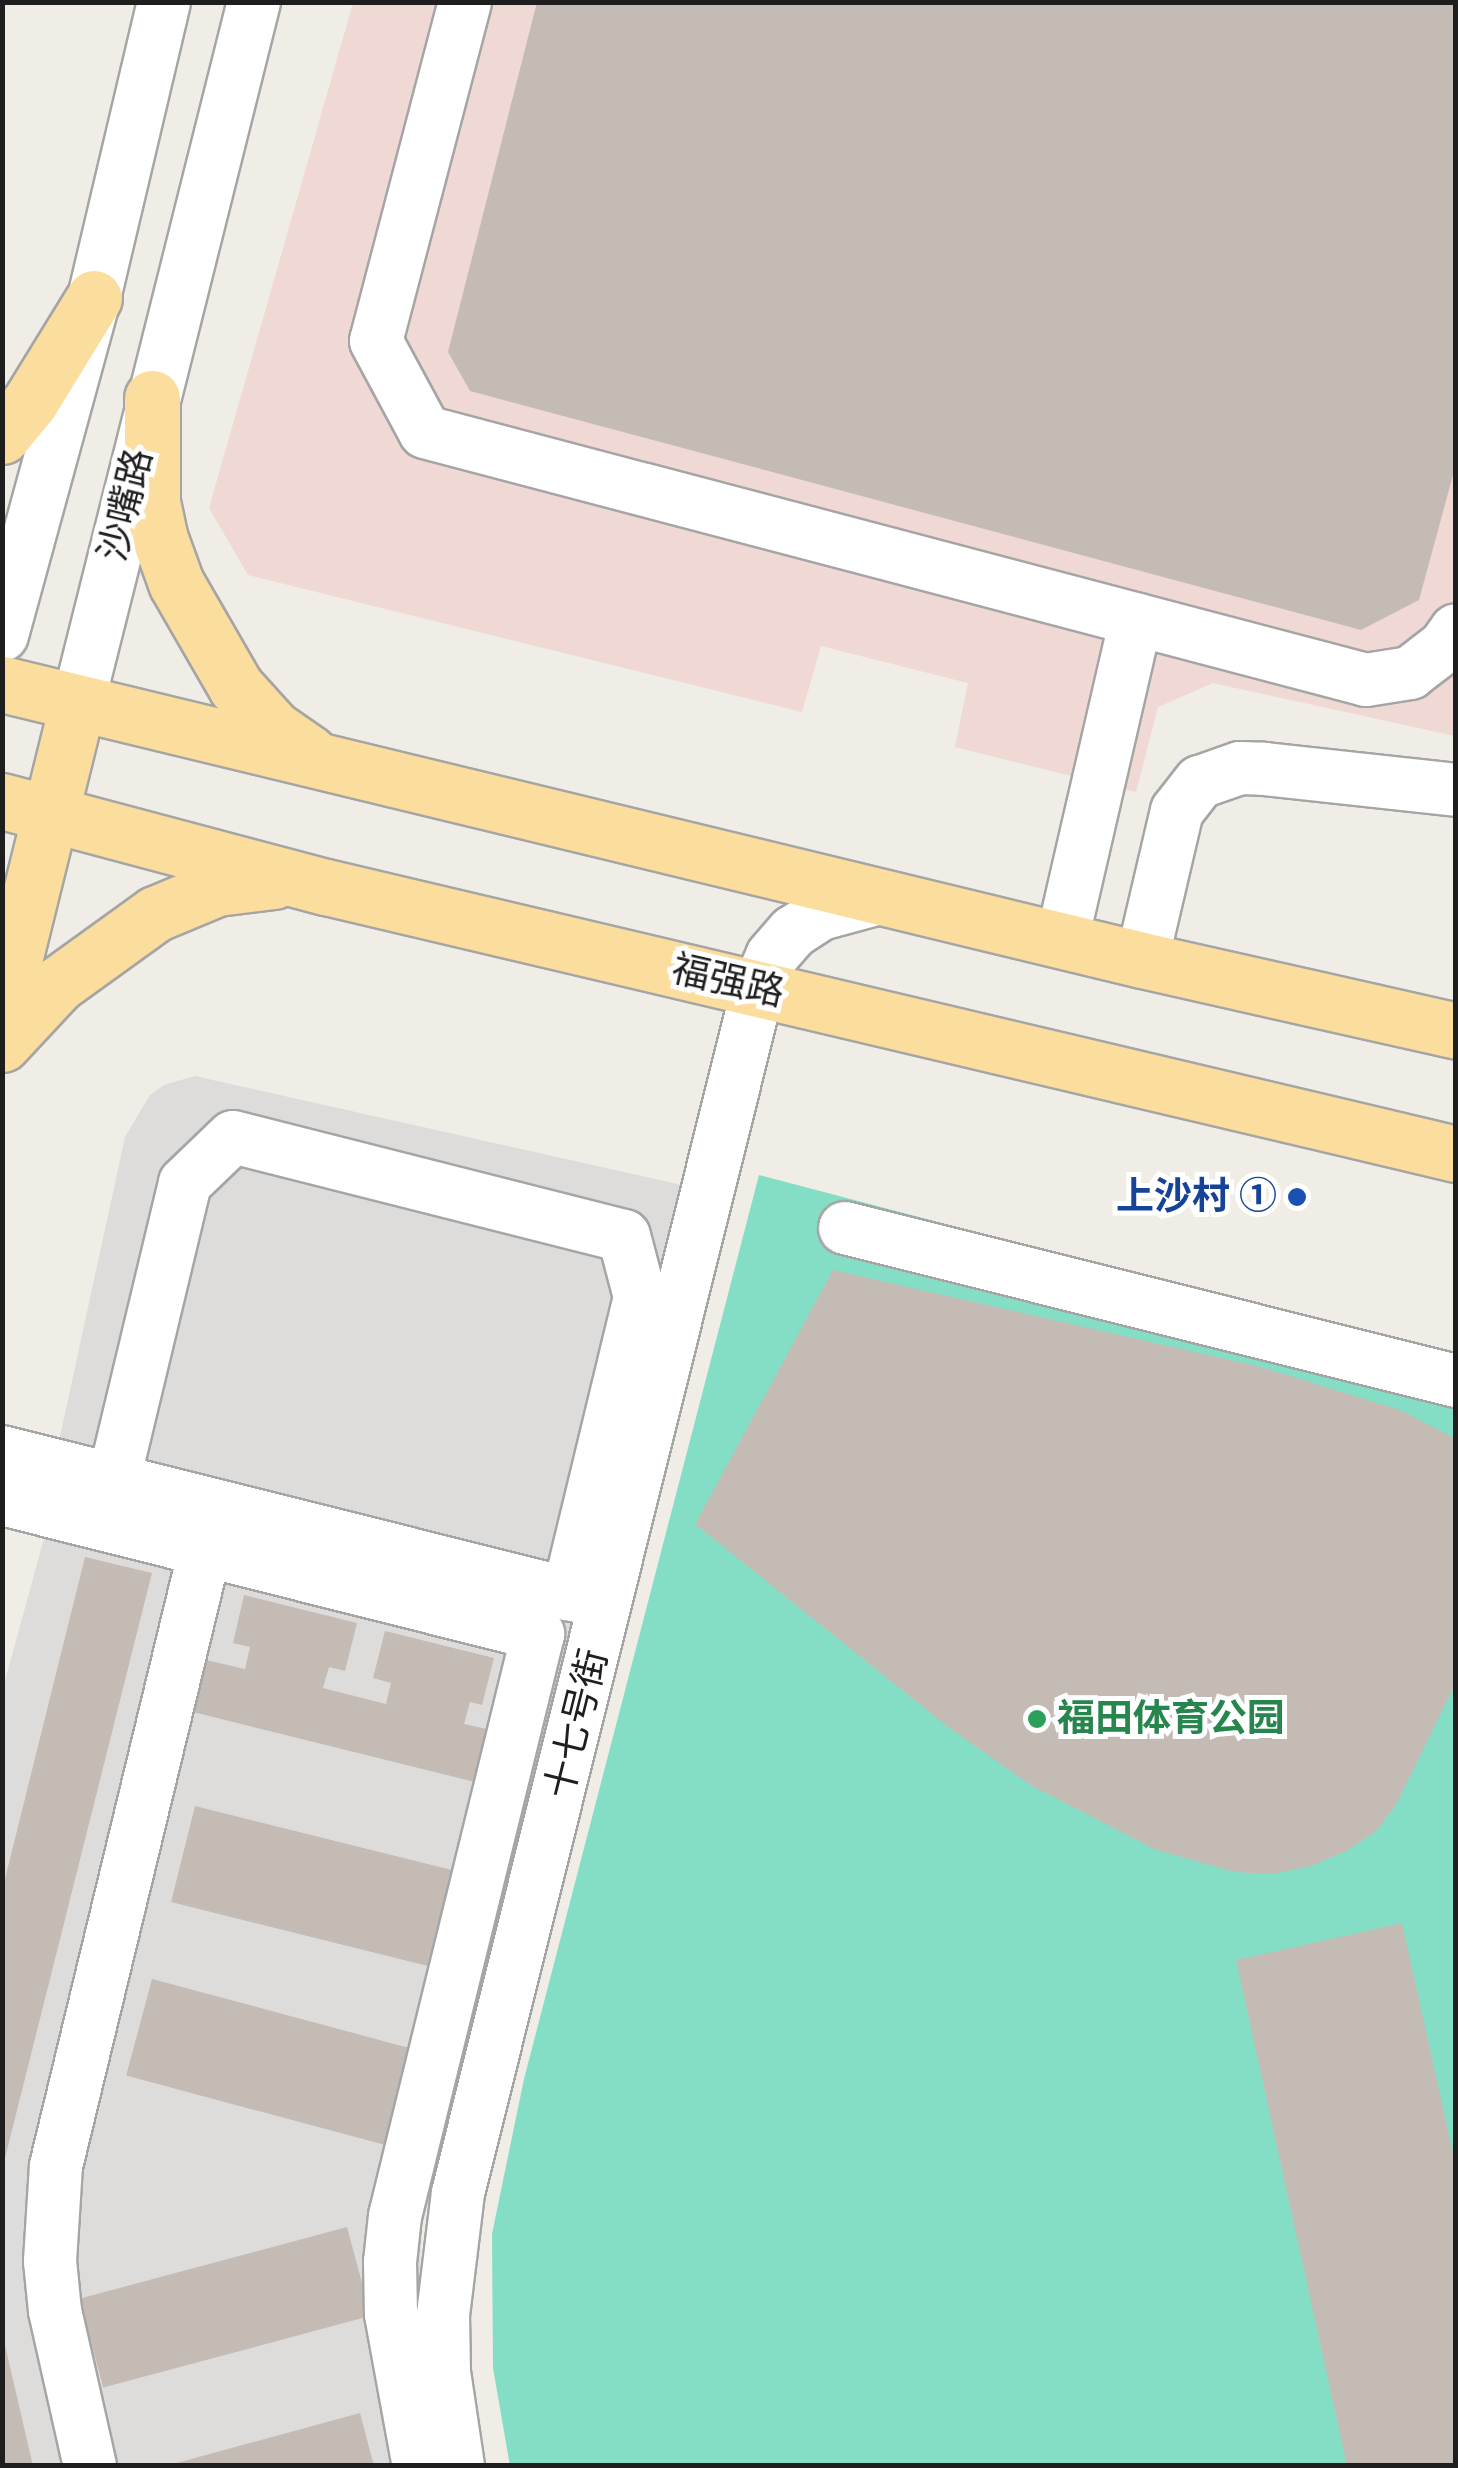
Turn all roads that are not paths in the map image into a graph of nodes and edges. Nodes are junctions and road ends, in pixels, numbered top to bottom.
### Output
1 (164, 2) edge
2 (254, 2) edge
3 (465, 2) edge
4 (94, 298) junction
5 (152, 398) junction
6 (2, 436) edge
7 (1136, 619) junction
8 (1456, 630) edge
9 (2, 636) edge
10 (2, 684) edge
11 (78, 703) junction
12 (320, 760) junction
13 (1456, 790) edge
14 (27, 808) edge
15 (326, 887) junction
16 (883, 897) junction
17 (1062, 940) junction
18 (1142, 960) junction
19 (758, 988) junction
20 (2, 1009) edge
21 (1456, 1031) edge
22 (2, 1044) edge
23 (1456, 1154) edge
24 (845, 1228) dead end
25 (1456, 1381) edge
26 (2, 1452) edge
27 (114, 1479) junction
28 (2, 1498) edge
29 (204, 1550) junction
30 (587, 1599) junction
31 (90, 2466) edge
32 (419, 2466) edge
33 (458, 2466) edge

1 - 4 street
2 - 5 street, 沙嘴路
3 - 7 street
4 - 6 main road
4 - 9 street
5 - 11 street, 沙嘴路
5 - 12 main road
7 - 8 street
7 - 17 street
10 - 11 main road
11 - 12 main road
11 - 14 main road, 沙嘴路
12 - 16 main road
13 - 18 street
14 - 15 main road, 福强路
14 - 20 main road, 沙嘴路
15 - 19 main road, 福强路
15 - 22 main road
16 - 17 main road
16 - 19 street, 十七号街
17 - 18 main road
18 - 21 main road
19 - 23 main road, 福强路
19 - 30 street, 十七号街
24 - 25 street
26 - 27 street
27 - 30 street
27 - 30 street
28 - 29 street
29 - 31 street
29 - 32 street
30 - 33 street, 十七号街

